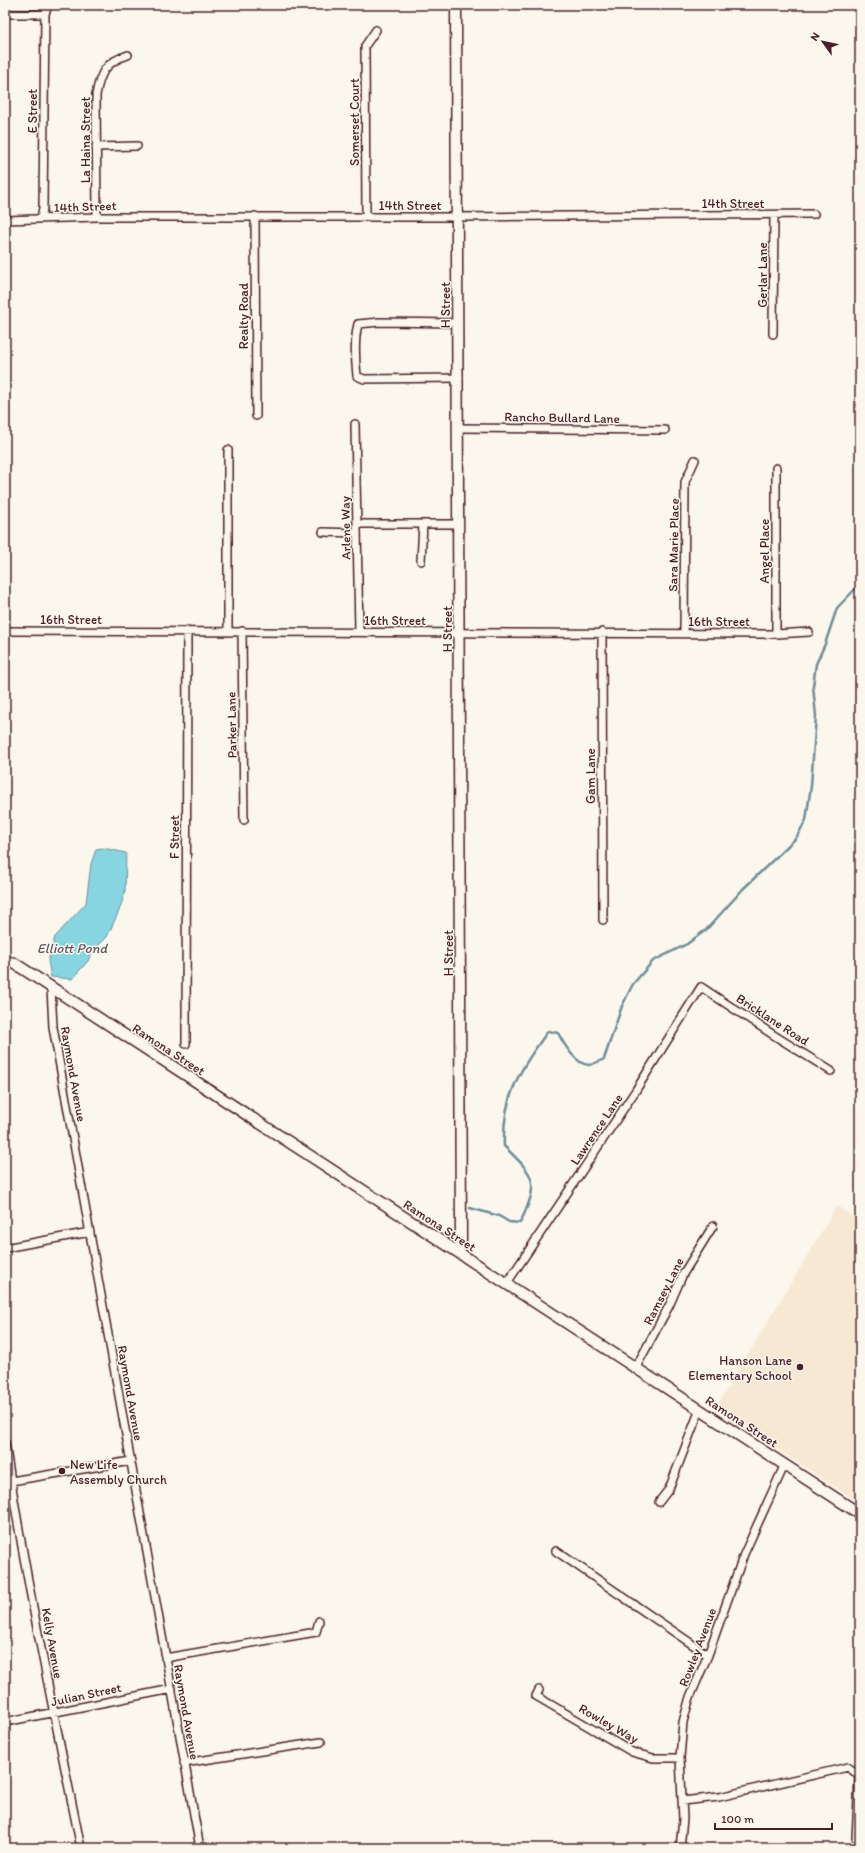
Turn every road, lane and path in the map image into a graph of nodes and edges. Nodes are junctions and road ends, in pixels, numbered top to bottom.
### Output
1 (48, 5) edge
2 (456, 5) edge
3 (5, 14) edge
4 (44, 14) junction
5 (376, 30) dead end
6 (128, 55) dead end
7 (137, 146) dead end
8 (96, 147) junction
9 (814, 214) dead end
10 (774, 215) junction
11 (255, 216) junction
12 (366, 216) junction
13 (97, 217) junction
14 (458, 217) junction
15 (41, 219) junction
16 (5, 220) edge
17 (458, 323) junction
18 (773, 334) dead end
19 (459, 378) junction
20 (256, 416) dead end
21 (355, 424) dead end
22 (459, 428) junction
23 (665, 430) dead end
24 (228, 450) dead end
25 (695, 460) dead end
26 (776, 468) dead end
27 (357, 524) junction
28 (423, 524) junction
29 (459, 524) junction
30 (323, 532) dead end
31 (357, 533) junction
32 (421, 561) dead end
33 (187, 630) junction
34 (5, 631) edge
35 (228, 631) junction
36 (242, 631) junction
37 (359, 632) junction
38 (460, 632) junction
39 (602, 632) junction
40 (809, 632) dead end
41 (684, 633) junction
42 (776, 634) junction
43 (244, 820) dead end
44 (604, 920) dead end
45 (5, 961) edge
46 (701, 987) joint
47 (52, 988) junction
48 (186, 1044) dead end
49 (831, 1071) dead end
50 (713, 1226) dead end
51 (90, 1232) junction
52 (5, 1248) edge
53 (458, 1252) junction
54 (507, 1283) junction
55 (636, 1367) junction
56 (700, 1409) junction
57 (5, 1442) edge
58 (131, 1461) junction
59 (785, 1464) junction
60 (8, 1481) edge
61 (659, 1502) dead end
62 (860, 1514) edge
63 (556, 1551) dead end
64 (320, 1621) dead end
65 (708, 1655) junction
66 (165, 1658) junction
67 (172, 1689) junction
68 (539, 1690) dead end
69 (54, 1713) junction
70 (5, 1722) edge
71 (321, 1742) dead end
72 (680, 1758) junction
73 (184, 1763) junction
74 (682, 1801) junction
75 (856, 1838) dead end
76 (81, 1848) edge
77 (200, 1848) edge
78 (680, 1848) edge

1 - 4 street, E Street
2 - 14 street, H Street
3 - 4 street
4 - 15 street, E Street
5 - 12 street, Somerset Court
6 - 8 street, La Haina Street
7 - 8 street
8 - 13 street, La Haina Street
9 - 10 street, 14th Street
10 - 14 street, 14th Street
10 - 18 street, Gerlar Lane
11 - 12 street, 14th Street
11 - 13 street, 14th Street
11 - 20 street, Realty Road
12 - 14 street, 14th Street
13 - 15 street, 14th Street
14 - 17 street, H Street
15 - 16 street, 14th Street
17 - 19 street, H Street
17 - 19 street
19 - 22 street, H Street
21 - 27 street, Arlene Way
22 - 23 street, Rancho Bullard Lane
22 - 29 street, H Street
24 - 35 street
25 - 41 street, Sara Marie Place
26 - 42 street, Angel Place
27 - 28 street
27 - 31 street, Arlene Way
28 - 29 street
28 - 32 street
29 - 38 street, H Street
30 - 31 street
31 - 37 street, Arlene Way
33 - 34 street, 16th Street
33 - 35 street, 16th Street
33 - 48 street, F Street
35 - 36 street, 16th Street
36 - 37 street, 16th Street
36 - 43 street, Parker Lane
37 - 38 street, 16th Street
38 - 39 street, 16th Street
38 - 53 street, H Street
39 - 41 street, 16th Street
39 - 44 street, Gam Lane
40 - 42 street, 16th Street
41 - 42 street, 16th Street
45 - 47 street, Ramona Street
46 - 49 street, Bricklane Road
46 - 54 street, Lawrence Lane
47 - 51 street, Raymond Avenue
47 - 53 street, Ramona Street
50 - 55 street, Ramsey Lane
51 - 52 street
51 - 58 street, Raymond Avenue
53 - 54 street, Ramona Street
54 - 55 street, Ramona Street
55 - 56 street, Ramona Street
56 - 59 street, Ramona Street
56 - 61 street
57 - 60 street, Kelly Avenue
58 - 60 street
58 - 66 street, Raymond Avenue
59 - 62 street, Ramona Street
59 - 65 street, Rowley Avenue
60 - 69 street, Kelly Avenue
63 - 65 street
64 - 66 street
65 - 72 street, Rowley Avenue
66 - 67 street, Raymond Avenue
67 - 69 street, Julian Street
67 - 73 street, Raymond Avenue
68 - 72 street, Rowley Way
69 - 70 street, Julian Street
69 - 76 street, Kelly Avenue
71 - 73 street
72 - 74 street, Rowley Avenue
73 - 77 street, Raymond Avenue
74 - 75 street
74 - 78 street, Rowley Avenue

